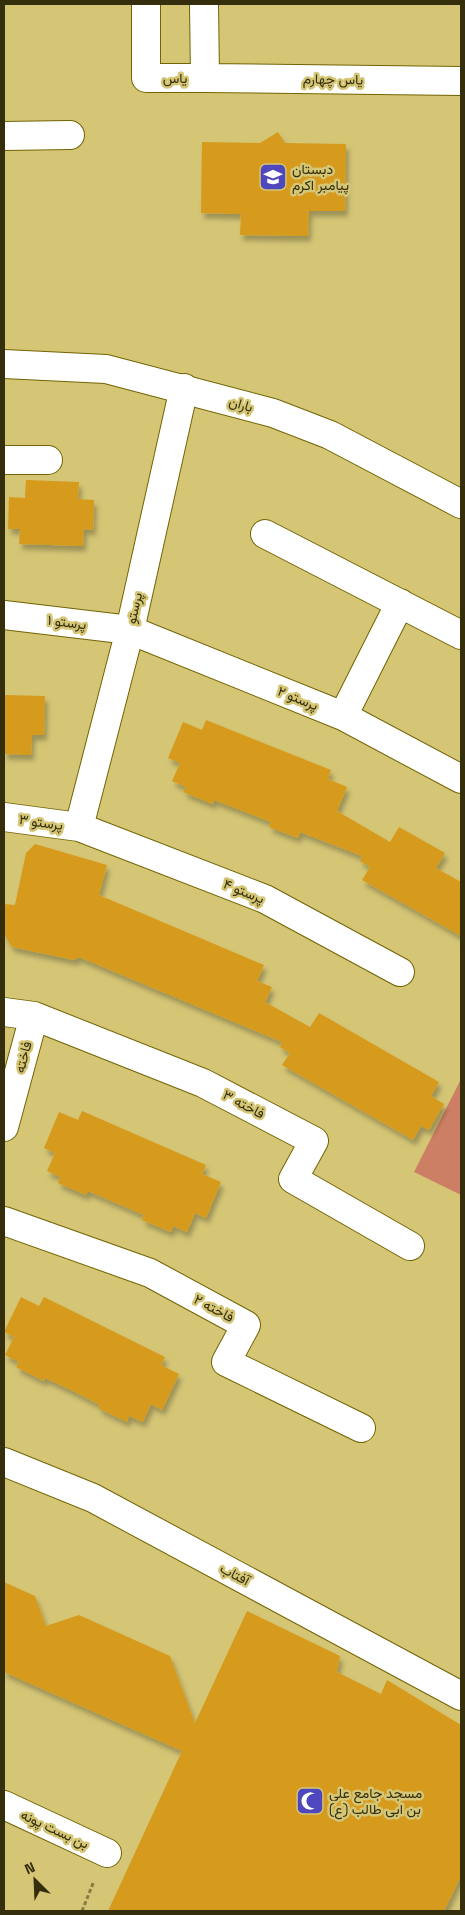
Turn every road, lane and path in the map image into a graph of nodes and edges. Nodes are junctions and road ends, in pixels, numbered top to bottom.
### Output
1 (146, 4) edge
2 (204, 4) edge
3 (205, 78) junction
4 (461, 81) edge
5 (70, 135) dead end
6 (4, 136) edge
7 (4, 364) edge
8 (184, 388) junction
9 (4, 460) edge
10 (48, 460) dead end
11 (461, 504) edge
12 (265, 534) dead end
13 (400, 603) junction
14 (4, 615) edge
15 (130, 630) junction
16 (461, 636) edge
17 (343, 716) junction
18 (461, 779) edge
19 (4, 817) edge
20 (79, 827) junction
21 (400, 972) dead end
22 (4, 1012) edge
23 (34, 1016) junction
24 (4, 1127) edge
25 (4, 1221) edge
26 (410, 1246) dead end
27 (361, 1428) dead end
28 (4, 1462) edge
29 (461, 1696) edge
30 (4, 1804) edge
31 (106, 1853) dead end

1 - 3 street, یاس
2 - 3 street, یاس
3 - 4 street, یاس چهارم
5 - 6 street
7 - 8 street, باران
8 - 11 street, باران
8 - 15 street, پرستو
9 - 10 street
12 - 13 street
13 - 16 street
13 - 17 street
14 - 15 street, پرستو ۱
15 - 17 street, پرستو ۲
15 - 20 street, پرستو
17 - 18 street, پرستو ۲
19 - 20 street, پرستو ۳
20 - 21 street, پرستو ۴
22 - 23 street, فاخته ۳
23 - 24 street, فاخته
23 - 26 street, فاخته ۳
25 - 27 street, فاخته ۲
28 - 29 street, آفتاب
30 - 31 street, بن بست پونه

